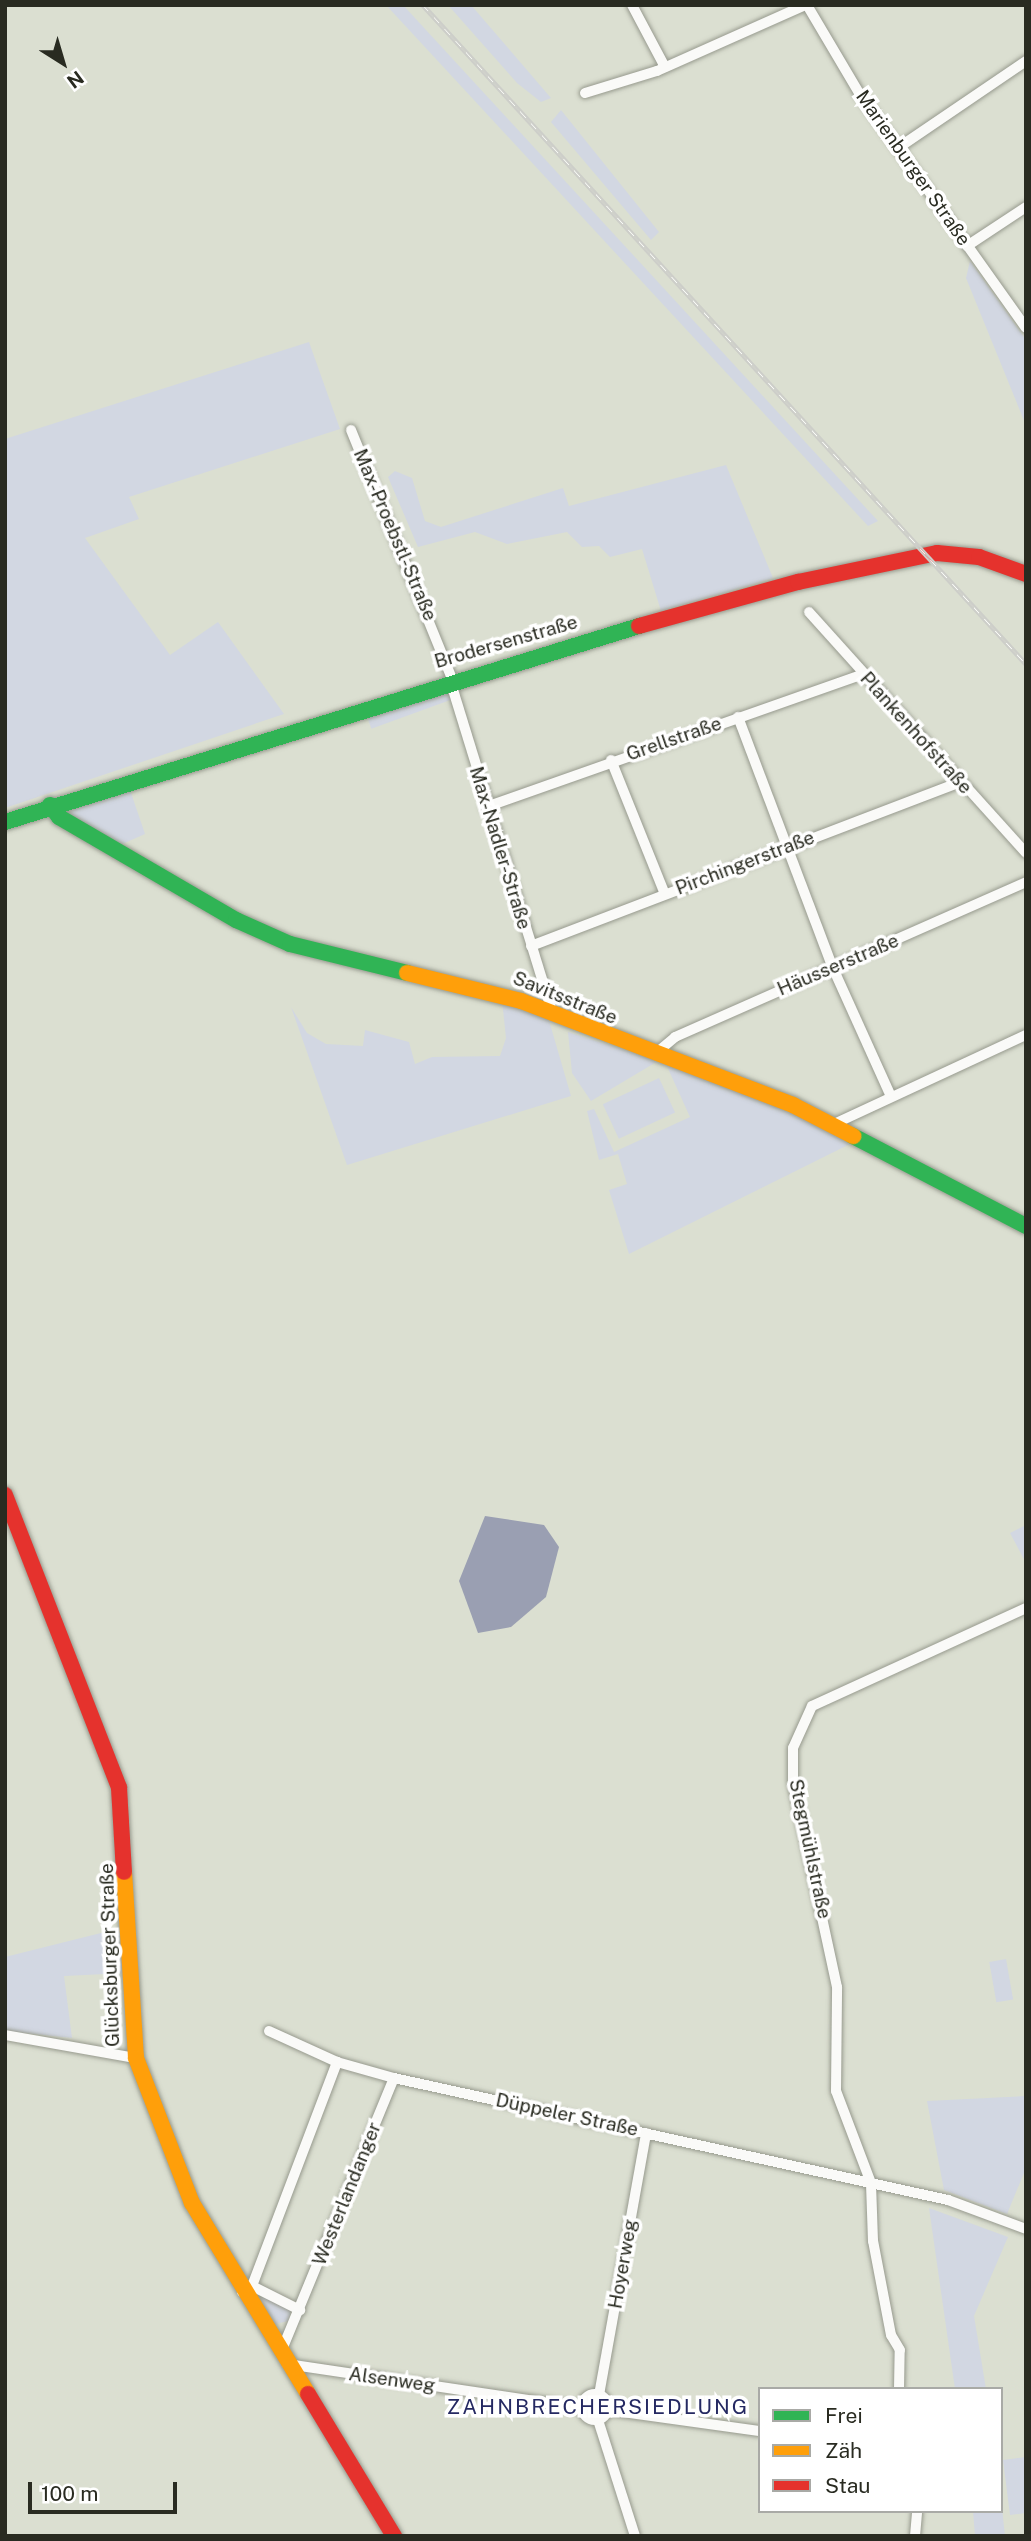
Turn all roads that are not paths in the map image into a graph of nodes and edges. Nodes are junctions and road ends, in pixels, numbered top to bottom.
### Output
1 (632, 5) edge
2 (806, 5) edge
3 (1026, 61) edge
4 (664, 67) junction
5 (585, 93) dead end
6 (898, 148) junction
7 (1026, 207) edge
8 (967, 246) junction
9 (1026, 328) edge
10 (351, 430) dead end
11 (1026, 574) edge
12 (809, 612) dead end
13 (863, 674) junction
14 (451, 679) junction
15 (738, 717) junction
16 (611, 760) junction
17 (960, 782) junction
18 (50, 805) junction
19 (486, 807) junction
20 (6, 820) edge
21 (789, 847) junction
22 (1026, 853) edge
23 (1026, 882) edge
24 (665, 894) junction
25 (531, 946) junction
26 (833, 968) junction
27 (553, 1015) junction
28 (1026, 1035) edge
29 (655, 1054) junction
30 (890, 1094) junction
31 (834, 1124) junction
32 (1026, 1226) edge
33 (5, 1495) edge
34 (1026, 1608) edge
35 (269, 2031) dead end
36 (5, 2035) edge
37 (136, 2058) junction
38 (337, 2062) junction
39 (394, 2078) junction
40 (646, 2133) junction
41 (871, 2183) junction
42 (1026, 2230) edge
43 (247, 2289) junction
44 (300, 2310) junction
45 (282, 2359) junction
46 (899, 2387) edge
47 (599, 2395) junction
48 (582, 2408) junction
49 (608, 2410) junction
50 (598, 2420) junction
51 (758, 2431) edge
52 (917, 2513) edge
53 (394, 2536) edge
54 (635, 2536) edge
55 (915, 2536) edge

1 - 4 street
2 - 4 street
2 - 6 street, Marienburger Straße
3 - 6 street
4 - 5 street
6 - 8 street, Marienburger Straße
7 - 8 street
8 - 9 street, Marienburger Straße
10 - 14 street, Max-Proebstl-Straße
11 - 14 street, Brodersenstraße
12 - 13 street, Plankenhofstraße
13 - 15 street, Grellstraße
13 - 17 street, Plankenhofstraße
14 - 18 street, Brodersenstraße
14 - 19 street, Max-Nadler-Straße
15 - 16 street, Grellstraße
15 - 21 street
16 - 19 street, Grellstraße
16 - 24 street
17 - 21 street, Pirchingerstraße
17 - 22 street, Plankenhofstraße
18 - 20 street, Brodersenstraße
18 - 27 street, Savitsstraße
19 - 25 street, Max-Nadler-Straße
21 - 24 street, Pirchingerstraße
21 - 26 street
23 - 26 street, Häusserstraße
24 - 25 street, Pirchingerstraße
25 - 27 street, Max-Nadler-Straße
26 - 29 street, Häusserstraße
26 - 30 street
27 - 29 street, Savitsstraße
28 - 30 street
29 - 31 street, Savitsstraße
30 - 31 street
31 - 32 street, Savitsstraße
33 - 37 street, Glücksburger Straße
34 - 41 street, Stegmühlstraße
35 - 38 street, Düppeler Straße
36 - 37 street
37 - 43 street, Glücksburger Straße
38 - 39 street, Düppeler Straße
38 - 43 street
39 - 40 street, Düppeler Straße
39 - 44 street, Westerlandanger
40 - 41 street, Düppeler Straße
40 - 47 street, Hoyerweg
41 - 42 street, Düppeler Straße
41 - 46 street, Stegmühlstraße
43 - 44 street
43 - 45 street, Glücksburger Straße
44 - 45 street, Westerlandanger
45 - 48 street, Alsenweg
45 - 53 street, Glücksburger Straße
47 - 48 street
47 - 49 street
48 - 50 street, Alsenweg
49 - 50 street
49 - 51 street
50 - 54 street
52 - 55 street

